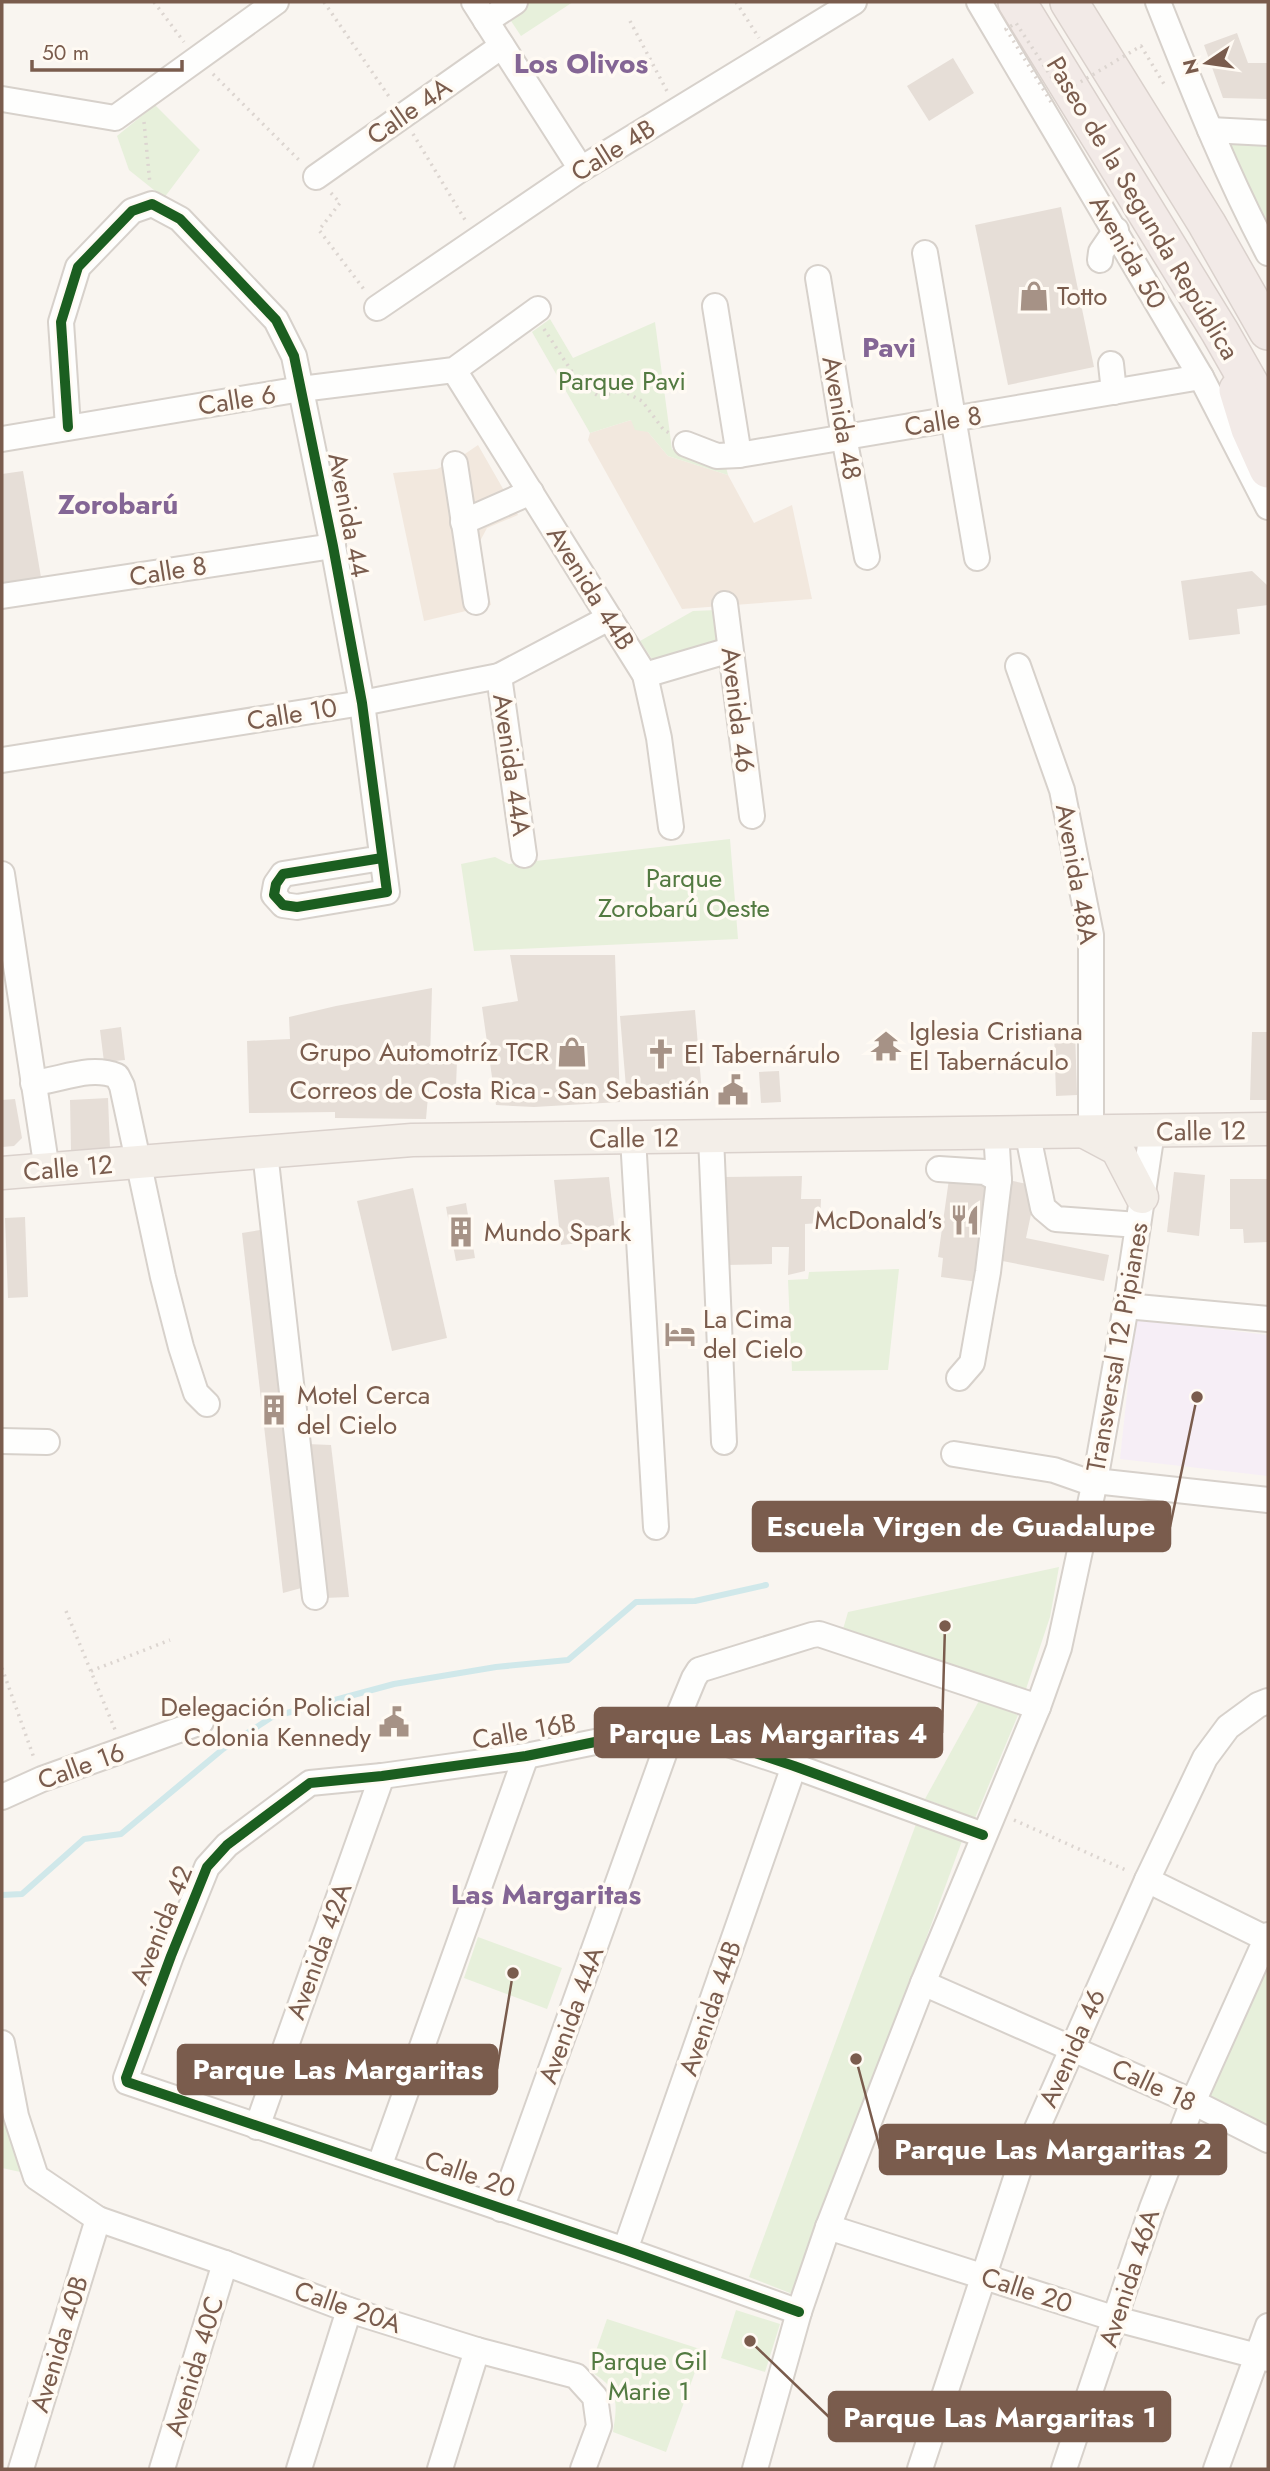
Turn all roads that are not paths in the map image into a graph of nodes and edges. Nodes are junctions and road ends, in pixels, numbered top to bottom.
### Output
1 (276, 2) edge
2 (515, 2) edge
3 (854, 2) edge
4 (979, 2) edge
5 (1017, 2) edge
6 (1069, 2) edge
7 (1158, 2) edge
8 (480, 12) edge
9 (502, 46) junction
10 (2, 99) edge
11 (1210, 130) junction
12 (1268, 133) edge
13 (581, 169) junction
14 (316, 177) dead end
15 (1116, 230) junction
16 (925, 253) dead end
17 (1268, 253) edge
18 (1100, 260) dead end
19 (818, 278) dead end
20 (715, 306) dead end
21 (377, 308) dead end
22 (535, 311) road end
23 (1268, 331) edge
24 (1220, 332) junction
25 (1111, 364) dead end
26 (454, 370) junction
27 (1201, 377) junction
28 (301, 390) junction
29 (1114, 392) junction
30 (1268, 416) edge
31 (952, 420) junction
32 (68, 427) junction
33 (844, 437) junction
34 (2, 439) edge
35 (686, 444) road end
36 (738, 455) junction
37 (455, 464) dead end
38 (1268, 469) edge
39 (531, 492) junction
40 (1268, 507) edge
41 (463, 522) junction
42 (334, 546) junction
43 (867, 557) dead end
44 (977, 558) dead end
45 (2, 596) edge
46 (476, 602) dead end
47 (725, 604) dead end
48 (609, 618) junction
49 (730, 650) junction
50 (1018, 666) dead end
51 (645, 675) junction
52 (499, 676) junction
53 (362, 703) junction
54 (2, 760) edge
55 (752, 816) dead end
56 (671, 827) dead end
57 (524, 855) dead end
58 (382, 858) junction
59 (2, 874) edge
60 (11, 1004) edge
61 (33, 1083) junction
62 (1268, 1129) edge
63 (1012, 1131) junction
64 (1087, 1131) junction
65 (1152, 1132) junction
66 (711, 1137) junction
67 (633, 1138) junction
68 (265, 1152) junction
69 (140, 1162) junction
70 (939, 1169) dead end
71 (47, 1170) junction
72 (2, 1173) edge
73 (999, 1180) junction
74 (1140, 1211) junction
75 (1126, 1306) junction
76 (1268, 1319) edge
77 (959, 1378) dead end
78 (207, 1404) dead end
79 (2, 1441) edge
80 (47, 1442) dead end
81 (724, 1442) dead end
82 (954, 1454) dead end
83 (1094, 1482) junction
84 (1268, 1500) edge
85 (656, 1527) dead end
86 (315, 1597) dead end
87 (1268, 1701) edge
88 (1038, 1707) junction
89 (201, 1722) dead end
90 (674, 1726) junction
91 (526, 1756) junction
92 (794, 1766) junction
93 (382, 1776) junction
94 (306, 1785) joint
95 (2, 1797) edge
96 (983, 1835) junction
97 (1147, 1880) junction
98 (1267, 1937) edge
99 (923, 1983) junction
100 (2, 2043) edge
101 (1072, 2047) junction
102 (125, 2081) joint
103 (1193, 2102) junction
104 (257, 2127) junction
105 (1268, 2140) edge
106 (379, 2167) junction
107 (501, 2209) junction
108 (97, 2219) junction
109 (828, 2227) junction
110 (625, 2250) junction
111 (225, 2263) junction
112 (986, 2276) junction
113 (349, 2309) junction
114 (799, 2312) junction
115 (1116, 2319) junction
116 (1268, 2326) edge
117 (477, 2350) junction
118 (1263, 2358) edge
119 (21, 2469) edge
120 (162, 2469) edge
121 (299, 2469) edge
122 (440, 2469) edge
123 (583, 2469) edge
124 (755, 2469) edge
125 (920, 2469) edge
126 (1064, 2469) edge
127 (1216, 2469) edge

1 - 10 street
2 - 8 street
3 - 13 street, Calle 4B
4 - 15 street, Avenida 50
5 - 24 highway, Paseo de la Segunda República
6 - 23 highway, Paseo de la Segunda República
7 - 11 street
8 - 9 street
9 - 13 street
9 - 14 street, Calle 4A
11 - 12 street
11 - 17 street
13 - 21 street, Calle 4B
15 - 18 street
15 - 27 street, Avenida 50
16 - 31 street
19 - 33 street, Avenida 48
20 - 36 street
22 - 26 street, Calle 6
24 - 30 highway, Paseo de la Segunda República
24 - 38 highway
25 - 29 street
26 - 28 street, Calle 6
26 - 39 street, Avenida 44B
27 - 29 street, Calle 8
27 - 40 street, Avenida 50
28 - 32 street, Calle 6
28 - 32 street, Avenida 44
28 - 42 street, Avenida 44
29 - 31 street, Calle 8
31 - 33 street, Calle 8
31 - 44 street
32 - 34 street, Calle 6
33 - 36 street, Calle 8
33 - 43 street, Avenida 48
35 - 36 street, Calle 8
37 - 41 street
39 - 41 street
39 - 48 street, Avenida 44B
41 - 46 street
42 - 45 street, Calle 8
42 - 53 street, Avenida 44
47 - 49 street, Avenida 46
48 - 51 street, Avenida 44B
48 - 52 street, Calle 10
49 - 51 street
49 - 55 street, Avenida 46
50 - 64 street, Avenida 48A
51 - 56 street, Avenida 44B
52 - 53 street, Calle 10
52 - 57 street, Avenida 44A
53 - 54 street, Calle 10
53 - 58 street, Avenida 44
58 - 58 street, Avenida 44
59 - 60 street
60 - 61 street
61 - 69 street
61 - 71 street
62 - 65 main road, Calle 12
63 - 64 main road, Calle 12
63 - 66 main road, Calle 12
63 - 73 street
63 - 74 street
64 - 65 main road, Calle 12
64 - 74 main road
65 - 74 street, Transversal 12 Pipianes
66 - 67 main road, Calle 12
66 - 81 street
67 - 68 main road, Calle 12
67 - 85 street
68 - 69 main road, Calle 12
68 - 86 street
69 - 71 main road, Calle 12
69 - 78 street
70 - 73 street
71 - 72 main road, Calle 12
73 - 77 street
74 - 75 street, Transversal 12 Pipianes
75 - 76 street
75 - 83 street, Transversal 12 Pipianes
79 - 80 street
82 - 83 street
83 - 84 street
83 - 88 street, Transversal 12 Pipianes
87 - 97 street, Avenida 46
88 - 90 street, Avenida 44A
88 - 96 street, Transversal 12 Pipianes
89 - 95 street, Calle 16
90 - 91 street, Calle 16B
90 - 92 street, Calle 16B
90 - 107 street, Avenida 44A
91 - 93 street, Calle 16B
91 - 106 street
92 - 96 street, Calle 16B
92 - 110 street, Avenida 44B
93 - 94 street, Calle 16B
93 - 104 street, Avenida 42A
94 - 102 street, Avenida 42
96 - 99 street, Transversal 12 Pipianes
97 - 98 street
97 - 101 street, Avenida 46
98 - 103 street, Avenida 46A
99 - 101 street, Calle 18
99 - 109 street, Transversal 12 Pipianes
100 - 108 street, Calle 20A
101 - 103 street, Calle 18
101 - 112 street, Avenida 46
102 - 104 street, Calle 20
103 - 105 street, Calle 18
103 - 115 street, Avenida 46A
104 - 106 street, Calle 20
106 - 107 street, Calle 20
107 - 110 street, Calle 20
108 - 111 street, Calle 20A
108 - 119 street, Avenida 40B
109 - 112 street, Calle 20
109 - 114 street, Transversal 12 Pipianes
110 - 114 street, Calle 20
111 - 113 street, Calle 20A
111 - 120 street, Avenida 40C
112 - 115 street, Calle 20
112 - 125 street, Avenida 46
113 - 117 street, Calle 20A
113 - 121 street
114 - 124 street, Transversal 12 Pipianes
115 - 118 street, Calle 20
115 - 126 street, Avenida 46A
116 - 118 street
117 - 122 street
117 - 123 street, Calle 20A
118 - 127 street

